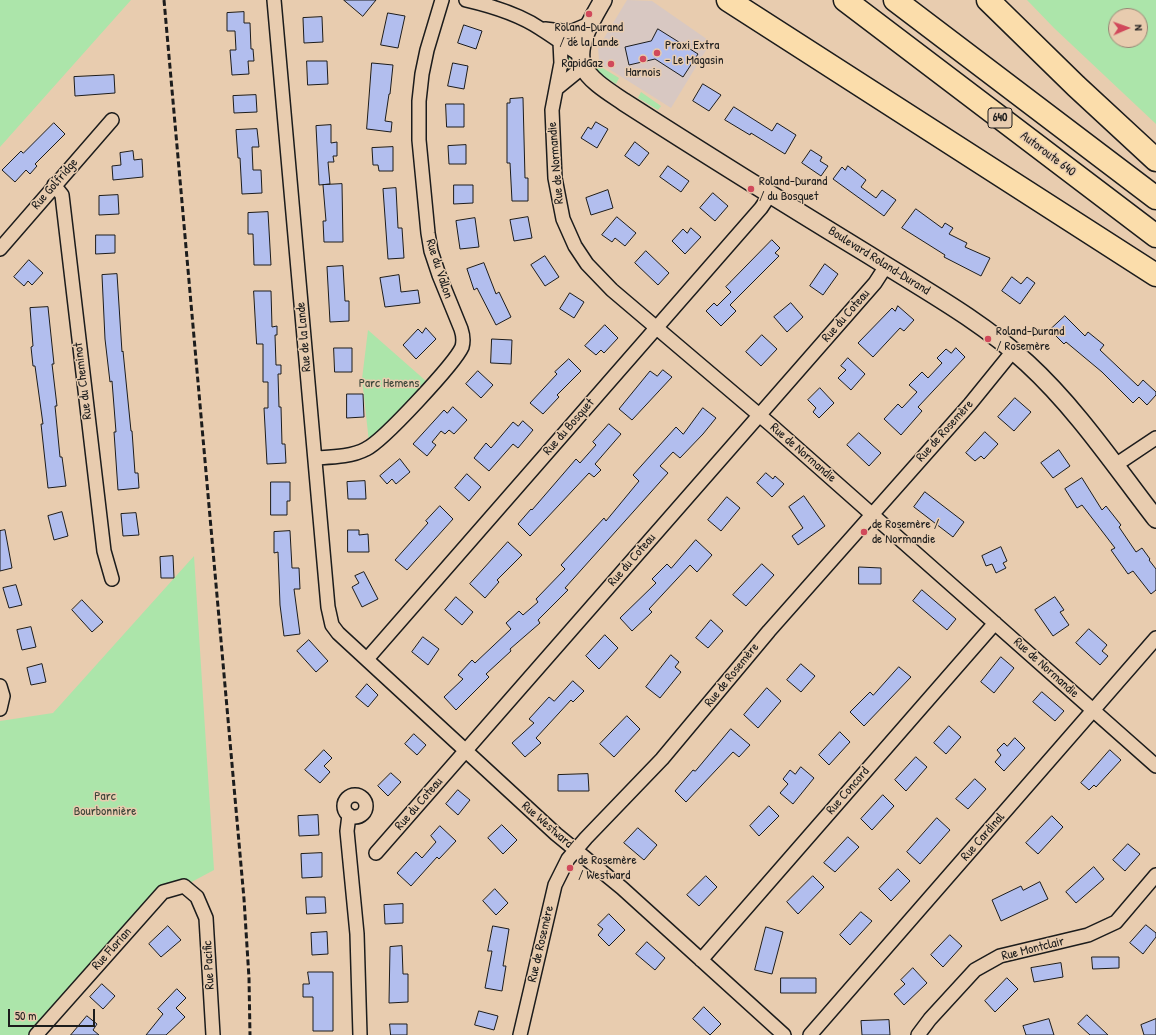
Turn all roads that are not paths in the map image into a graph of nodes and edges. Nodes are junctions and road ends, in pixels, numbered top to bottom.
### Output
1 (274, 0) edge
2 (442, 0) edge
3 (466, 0) edge
4 (603, 0) edge
5 (616, 0) edge
6 (728, 0) edge
7 (845, 0) edge
8 (895, 0) edge
9 (988, 0) edge
10 (540, 28) junction
11 (560, 42) junction
12 (584, 46) junction
13 (556, 89) junction
14 (112, 120) dead end
15 (1156, 160) edge
16 (54, 185) junction
17 (771, 194) junction
18 (1156, 198) edge
19 (1156, 236) edge
20 (0, 249) edge
21 (886, 266) junction
22 (1156, 275) edge
23 (656, 328) junction
24 (1013, 351) junction
25 (759, 416) junction
26 (1156, 438) edge
27 (315, 458) junction
28 (1114, 466) junction
29 (872, 514) junction
30 (1156, 519) edge
31 (112, 579) dead end
32 (995, 623) junction
33 (1156, 638) edge
34 (367, 659) junction
35 (0, 686) edge
36 (0, 709) edge
37 (1094, 711) junction
38 (465, 751) junction
39 (1156, 766) edge
40 (349, 816) dead end
41 (576, 850) junction
42 (376, 853) dead end
43 (1156, 875) edge
44 (197, 897) joint
45 (701, 960) junction
46 (36, 1035) edge
47 (213, 1035) edge
48 (360, 1035) edge
49 (520, 1035) edge
50 (784, 1035) edge
51 (810, 1035) edge
52 (918, 1035) edge

1 - 27 street, Rue de la Lande
2 - 27 street, Rue du Vallon
3 - 10 street
4 - 12 street
5 - 12 street
6 - 22 highway
7 - 19 highway, Autoroute 640 / 640
8 - 18 highway, 640
9 - 15 highway
10 - 11 street
10 - 12 street
11 - 12 street
11 - 13 street, Rue de Normandie
12 - 13 street
12 - 17 street, Boulevard Roland-Durand
13 - 23 street, Rue de Normandie
14 - 16 street, Rue Golfridge
16 - 20 street, Rue Golfridge
16 - 31 street, Rue du Cheminot
17 - 21 street, Boulevard Roland-Durand
17 - 23 street, Rue du Bosquet
21 - 24 street, Boulevard Roland-Durand
21 - 25 street, Rue du Coteau
23 - 25 street, Rue de Normandie
23 - 34 street, Rue du Bosquet
24 - 28 street, Boulevard Roland-Durand
24 - 29 street, Rue de Rosemère
25 - 29 street, Rue de Normandie
25 - 38 street, Rue du Coteau
26 - 28 street
27 - 34 street, Rue de la Lande
28 - 30 street, Boulevard Roland-Durand
29 - 32 street, Rue de Normandie
29 - 41 street, Rue de Rosemère
32 - 37 street, Rue de Normandie
32 - 45 street, Rue Concord
33 - 37 street, Rue Cardinal
34 - 38 street, Rue Westward
35 - 36 street
37 - 39 street, Rue de Normandie
37 - 51 street, Rue Cardinal
38 - 41 street, Rue Westward
38 - 42 street, Rue du Coteau
40 - 48 street
41 - 45 street, Rue Westward
41 - 49 street, Rue de Rosemère
43 - 52 street, Rue Montclair
44 - 46 street, Rue Florian
44 - 47 street, Rue Pacific
45 - 50 street, Rue Westward

